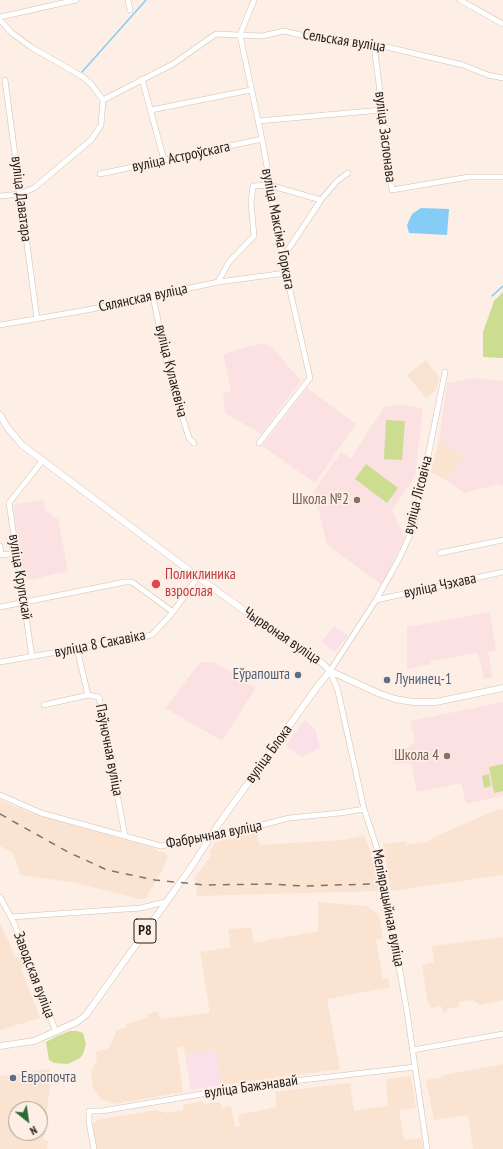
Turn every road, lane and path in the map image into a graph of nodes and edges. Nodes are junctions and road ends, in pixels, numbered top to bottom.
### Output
1 (76, 0) edge
2 (128, 0) edge
3 (254, 0) edge
4 (460, 0) edge
5 (130, 10) dead end
6 (0, 18) edge
7 (503, 24) edge
8 (240, 35) junction
9 (374, 44) junction
10 (503, 78) edge
11 (142, 79) junction
12 (5, 80) dead end
13 (251, 90) junction
14 (103, 100) junction
15 (151, 110) junction
16 (382, 110) junction
17 (258, 121) junction
18 (262, 139) junction
19 (164, 160) junction
20 (348, 173) dead end
21 (100, 174) dead end
22 (503, 177) edge
23 (269, 185) junction
24 (20, 194) junction
25 (0, 196) edge
26 (320, 200) junction
27 (283, 257) junction
28 (286, 273) junction
29 (218, 282) junction
30 (153, 297) junction
31 (37, 319) junction
32 (0, 325) edge
33 (445, 372) dead end
34 (0, 415) edge
35 (194, 443) dead end
36 (259, 443) dead end
37 (43, 460) junction
38 (503, 540) edge
39 (0, 546) edge
40 (17, 553) junction
41 (440, 553) dead end
42 (503, 572) edge
43 (198, 578) junction
44 (376, 600) junction
45 (24, 603) junction
46 (0, 608) edge
47 (173, 612) junction
48 (77, 649) junction
49 (32, 657) junction
50 (0, 662) edge
51 (330, 671) junction
52 (503, 688) edge
53 (88, 695) junction
54 (44, 705) dead end
55 (0, 795) edge
56 (364, 809) junction
57 (126, 836) junction
58 (209, 838) junction
59 (0, 897) edge
60 (165, 902) junction
61 (11, 917) junction
62 (56, 1032) junction
63 (503, 1034) edge
64 (0, 1046) edge
65 (413, 1050) junction
66 (415, 1067) junction
67 (94, 1149) edge
68 (427, 1149) edge

1 - 6 street
2 - 5 street
3 - 8 street
4 - 7 street
6 - 14 street
8 - 9 street, Сельская вуліца
8 - 11 street, Сельская вуліца
8 - 13 street, вуліца Максіма Горкага
9 - 10 street, Сельская вуліца
9 - 16 street, вуліца Заслонава
11 - 14 street, Сельская вуліца
11 - 15 street
12 - 24 street, вуліца Даватара
13 - 15 street
13 - 17 street, вуліца Максіма Горкага
14 - 24 street
15 - 19 street
16 - 17 street
16 - 22 street, вуліца Заслонава
17 - 18 street, вуліца Максіма Горкага
18 - 19 street, вуліца Астроўскага
18 - 23 street, вуліца Максіма Горкага
19 - 21 street, вуліца Астроўскага
20 - 26 street
23 - 26 street
23 - 27 street, вуліца Максіма Горкага
23 - 29 street
24 - 25 street
24 - 31 street, вуліца Даватара
26 - 27 street
27 - 28 street, вуліца Максіма Горкага
28 - 29 street, Сялянская вуліца
28 - 36 street, вуліца Максіма Горкага
29 - 30 street, Сялянская вуліца
30 - 31 street, Сялянская вуліца
30 - 35 street, вуліца Кулакевіча
31 - 32 street, Сялянская вуліца
33 - 44 street, вуліца Лісовіча
34 - 37 main road, Чырвоная вуліца
37 - 40 street, вуліца Крупскай
37 - 43 main road, Чырвоная вуліца
38 - 41 street
39 - 40 street
40 - 45 street, вуліца Крупскай
42 - 44 street, вуліца Чэхава
43 - 47 street, вуліца 8 Сакавіка
43 - 51 main road, Чырвоная вуліца
44 - 51 street, вуліца Лісовіча
45 - 46 street
45 - 47 street
45 - 49 street, вуліца Крупскай
47 - 48 street, вуліца 8 Сакавіка
48 - 49 street, вуліца 8 Сакавіка
48 - 53 street, Паўночная вуліца
49 - 50 street, вуліца 8 Сакавіка
51 - 52 main road, Чырвоная вуліца
51 - 56 street, Меліярацыйная вуліца
51 - 58 main road, вуліца Блока / Р8
53 - 54 street
53 - 57 street, Паўночная вуліца
55 - 57 street, Фабрычная вуліца
56 - 58 street, Фабрычная вуліца
56 - 65 street, Меліярацыйная вуліца
57 - 58 street, Фабрычная вуліца
58 - 60 main road, Р8
59 - 61 street, Заводская вуліца
60 - 61 street
60 - 62 main road, Р8
61 - 62 street, Заводская вуліца
62 - 64 main road, Р8
63 - 65 street
65 - 66 street, Меліярацыйная вуліца
66 - 67 street, вуліца Бажэнавай
66 - 68 street, Меліярацыйная вуліца

